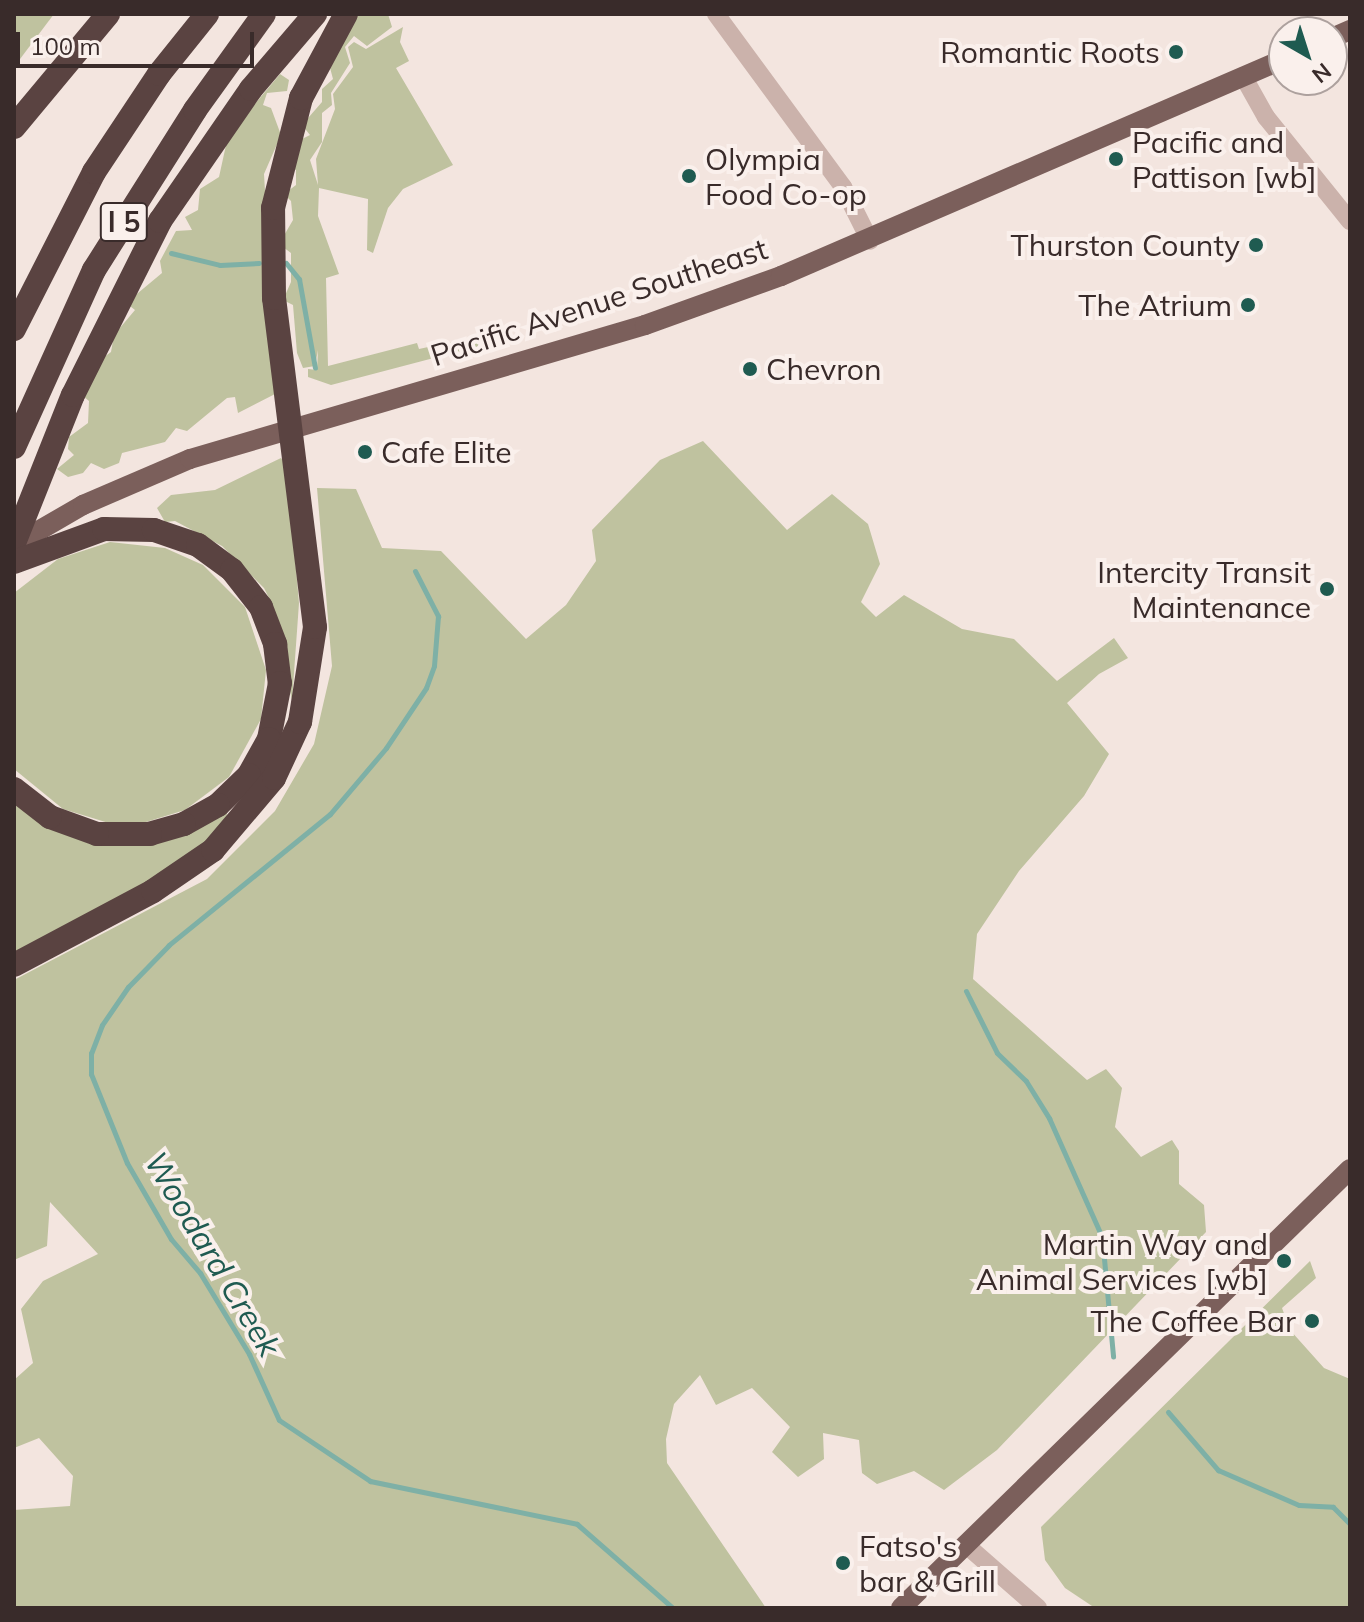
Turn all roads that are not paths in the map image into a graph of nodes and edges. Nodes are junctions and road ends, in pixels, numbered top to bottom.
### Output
1 (108, 14) edge
2 (207, 14) edge
3 (264, 14) edge
4 (315, 14) edge
5 (346, 14) edge
6 (716, 14) edge
7 (1268, 66) edge
8 (1243, 76) junction
9 (14, 127) edge
10 (1350, 221) edge
11 (870, 241) junction
12 (14, 329) edge
13 (290, 429) junction
14 (14, 447) edge
15 (14, 544) edge
16 (14, 562) edge
17 (14, 789) edge
18 (14, 965) edge
19 (1350, 1169) edge
20 (965, 1544) junction
21 (901, 1608) edge
22 (1038, 1608) edge

1 - 9 highway
2 - 12 highway, I 5
3 - 14 highway, I 5
4 - 15 highway
5 - 13 highway
6 - 11 street
7 - 8 main road, Pacific Avenue Southeast
8 - 10 street
8 - 11 main road, Pacific Avenue Southeast
11 - 13 main road, Pacific Avenue Southeast
13 - 15 main road, Pacific Avenue Southeast
13 - 18 highway
16 - 17 highway
19 - 20 main road
20 - 21 main road
20 - 22 street

